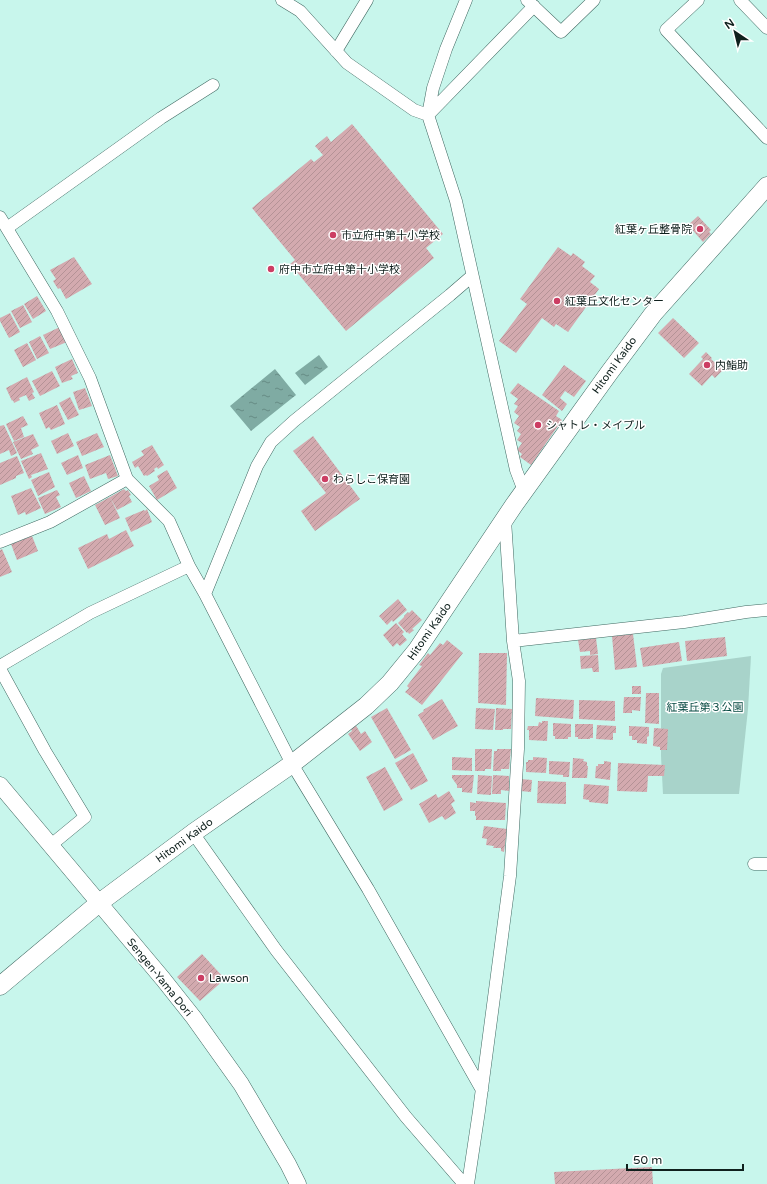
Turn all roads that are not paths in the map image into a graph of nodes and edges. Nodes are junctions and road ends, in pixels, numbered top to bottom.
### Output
1 (282, 0) edge
2 (367, 0) edge
3 (466, 0) edge
4 (594, 0) edge
5 (698, 0) edge
6 (740, 0) edge
7 (530, 3) edge
8 (767, 28) edge
9 (336, 51) junction
10 (213, 85) dead end
11 (428, 115) junction
12 (767, 138) edge
13 (767, 186) edge
14 (0, 217) edge
15 (7, 228) junction
16 (472, 276) junction
17 (127, 479) junction
18 (524, 491) junction
19 (505, 520) junction
20 (0, 542) edge
21 (189, 566) junction
22 (205, 594) junction
23 (767, 610) edge
24 (513, 641) junction
25 (0, 667) edge
26 (292, 764) junction
27 (0, 785) edge
28 (193, 833) junction
29 (51, 845) junction
30 (754, 864) dead end
31 (767, 864) edge
32 (99, 903) junction
33 (0, 986) edge
34 (482, 1090) junction
35 (298, 1184) edge
36 (464, 1184) edge
37 (468, 1184) edge

1 - 9 street
2 - 9 street
3 - 11 street
4 - 7 street
5 - 12 street
6 - 8 street
7 - 11 street
9 - 11 street
10 - 15 street
11 - 16 street
13 - 18 main road, Hitomi Kaido
14 - 15 street
15 - 17 street
16 - 18 street
16 - 22 street
17 - 20 street
17 - 21 street
18 - 19 main road, Hitomi Kaido
19 - 24 street
19 - 26 main road, Hitomi Kaido
21 - 22 street
21 - 25 street
22 - 26 street
23 - 24 street
24 - 34 street
25 - 29 street
26 - 28 main road, Hitomi Kaido
26 - 34 street
27 - 29 street, Sengen-Yama Dori
28 - 32 main road, Hitomi Kaido
28 - 36 street
29 - 32 street, Sengen-Yama Dori
30 - 31 street
32 - 33 main road, Hitomi Kaido
32 - 35 street, Sengen-Yama Dori
34 - 37 street

